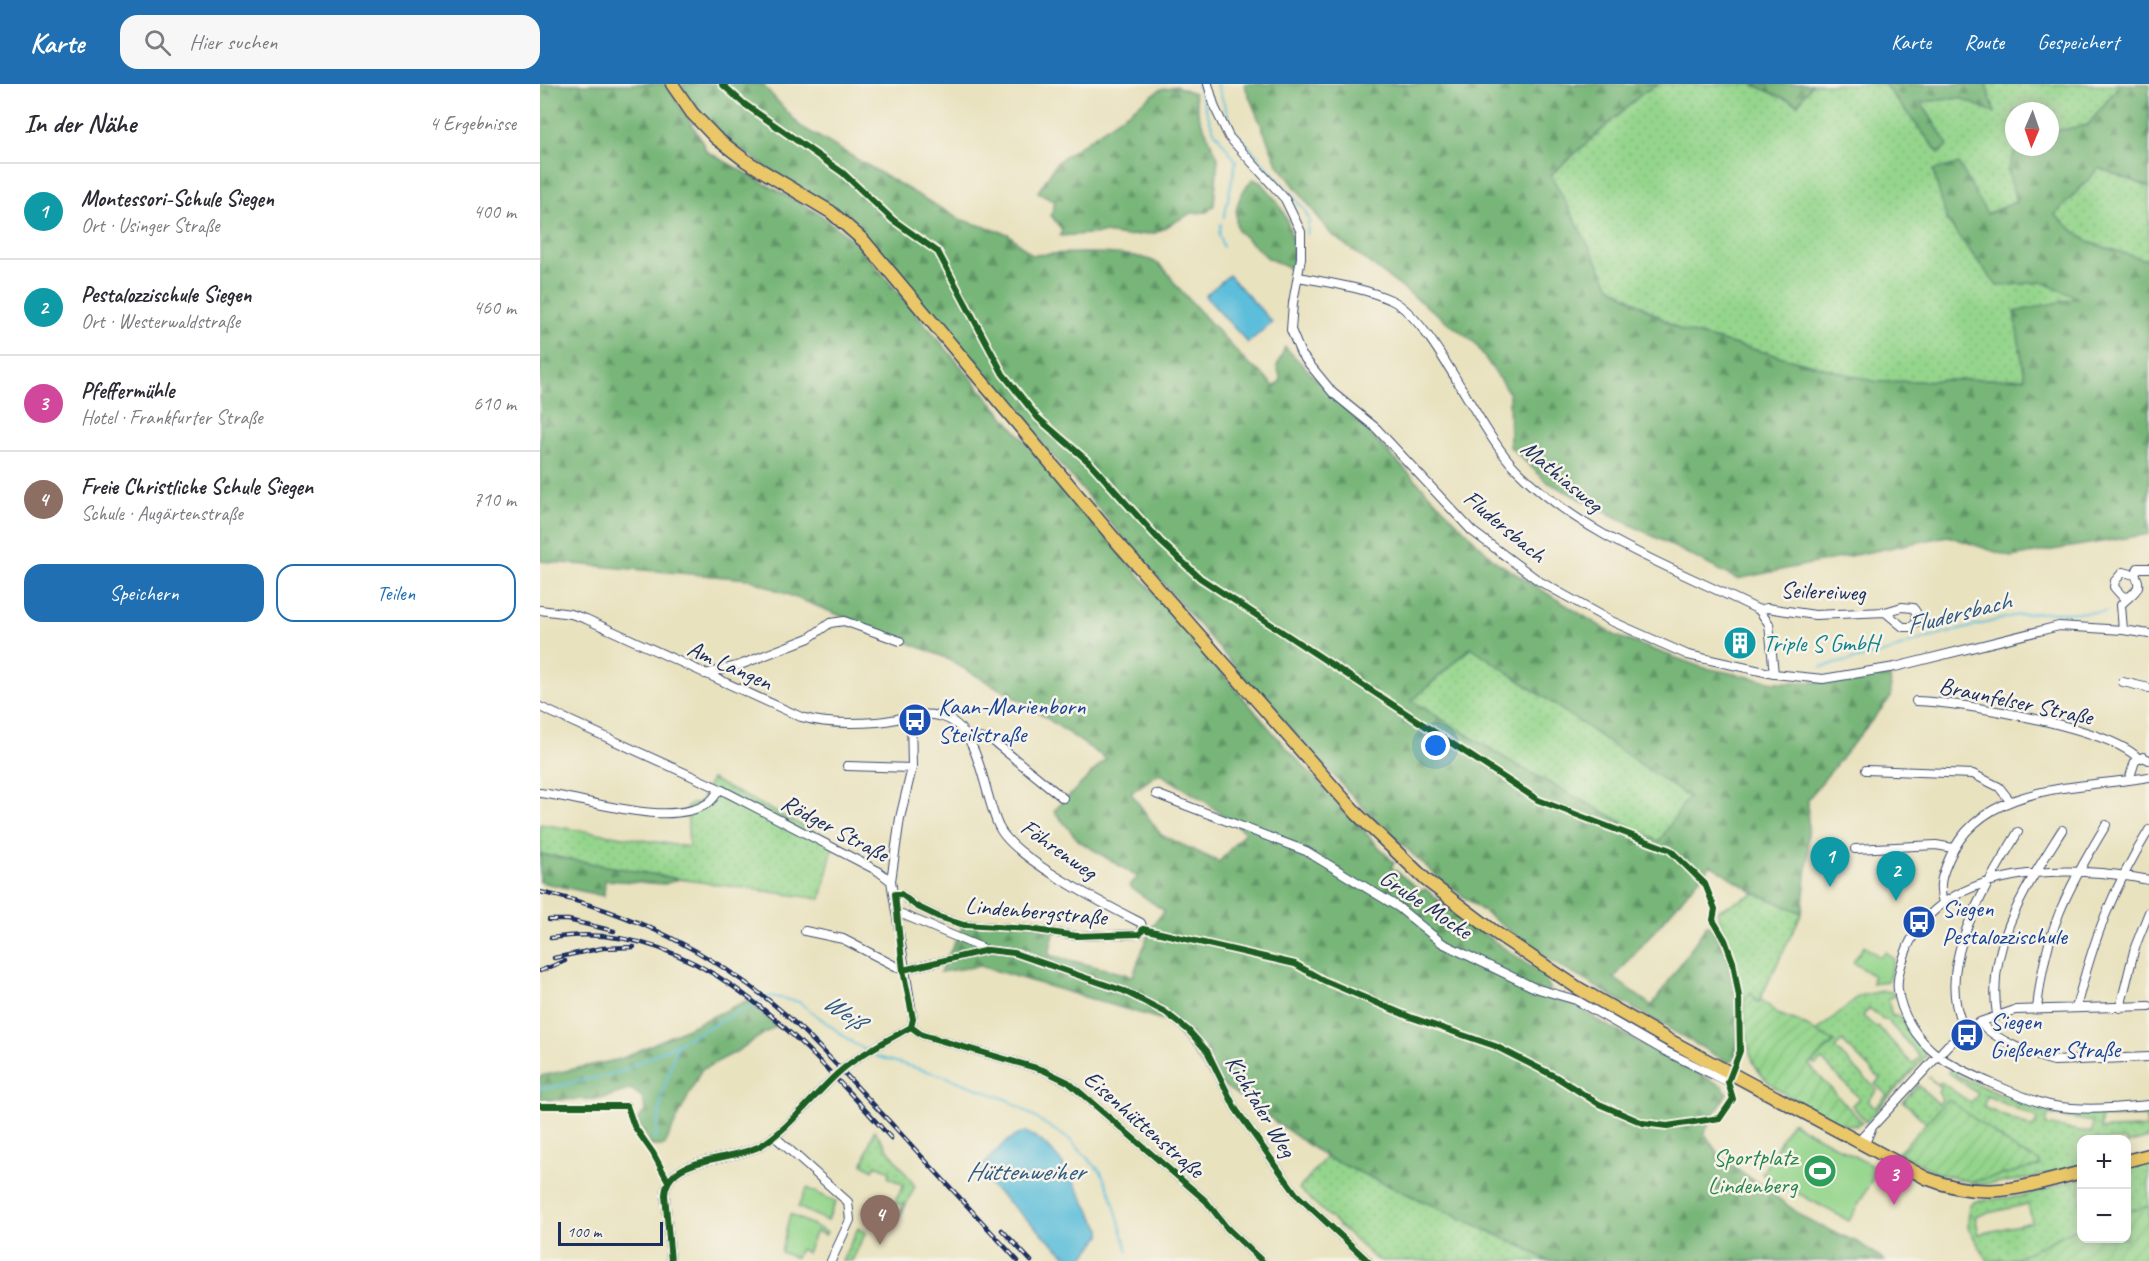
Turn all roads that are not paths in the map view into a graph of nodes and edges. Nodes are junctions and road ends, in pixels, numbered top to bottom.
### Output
1 (672, 84) edge
2 (1208, 84) edge
3 (1299, 277) junction
4 (2149, 568) edge
5 (2135, 575) junction
6 (2128, 597) junction
7 (540, 610) edge
8 (1759, 610) junction
9 (1885, 612) dead end
10 (2123, 630) junction
11 (2149, 634) edge
12 (900, 641) dead end
13 (705, 674) junction
14 (1774, 674) junction
15 (2122, 682) dead end
16 (2149, 688) edge
17 (1916, 701) dead end
18 (540, 707) edge
19 (911, 715) junction
20 (967, 735) junction
21 (2138, 758) junction
22 (2149, 760) edge
23 (847, 766) dead end
24 (912, 768) junction
25 (1866, 770) dead end
26 (2149, 777) edge
27 (2129, 780) junction
28 (720, 789) junction
29 (540, 793) edge
30 (1156, 794) dead end
31 (1063, 798) dead end
32 (2010, 801) junction
33 (2106, 825) dead end
34 (2062, 830) dead end
35 (2149, 830) edge
36 (2018, 832) dead end
37 (1855, 849) dead end
38 (1953, 849) junction
39 (2079, 871) junction
40 (2035, 873) junction
41 (2122, 874) junction
42 (2149, 880) edge
43 (891, 881) junction
44 (1989, 881) junction
45 (895, 894) junction
46 (1943, 903) junction
47 (897, 912) junction
48 (2149, 912) edge
49 (1143, 929) joint
50 (805, 931) dead end
51 (988, 950) junction
52 (903, 970) junction
53 (2149, 1006) edge
54 (2076, 1008) junction
55 (2120, 1008) junction
56 (2037, 1009) junction
57 (1997, 1015) junction
58 (1980, 1022) junction
59 (911, 1027) junction
60 (1966, 1031) junction
61 (1937, 1055) junction
62 (2149, 1057) edge
63 (1732, 1074) junction
64 (2149, 1105) edge
65 (540, 1106) edge
66 (627, 1106) dead end
67 (774, 1136) junction
68 (1861, 1144) junction
69 (2149, 1155) edge
70 (2131, 1160) edge
71 (2077, 1173) edge
72 (671, 1261) edge
73 (831, 1261) edge
74 (1262, 1261) edge
75 (1368, 1261) edge

1 - 63 main road
2 - 3 street, Fludersbach
3 - 8 street, Mathiasweg
3 - 14 street, Fludersbach
4 - 5 street
5 - 6 street
5 - 6 street
6 - 10 street
7 - 13 street, Am Langen
8 - 9 street, Seilereiweg
8 - 14 street
10 - 11 street, Fludersbach
10 - 14 street, Fludersbach
12 - 13 street
13 - 19 street, Am Langen
15 - 16 street
17 - 21 street, Braunfelser Straße
18 - 28 street, Rödger Straße
19 - 20 street
19 - 24 street
20 - 31 street
20 - 49 street, Föhrenweg
21 - 22 street, Braunfelser Straße
21 - 27 street
23 - 24 street
24 - 43 street
25 - 32 street
26 - 27 street
27 - 32 street
28 - 29 street
28 - 43 street, Rödger Straße
30 - 63 street, Grube Mocke
32 - 38 street
33 - 39 street
34 - 40 street
35 - 41 street
36 - 44 street
37 - 38 street
38 - 46 street
39 - 40 street
39 - 41 street
39 - 56 street
40 - 44 street
40 - 57 street
41 - 42 street
41 - 54 street
43 - 45 street, Rödger Straße
44 - 46 street
44 - 60 street
45 - 47 street, Rödger Straße
45 - 49 street, Lindenbergstraße
46 - 61 street
47 - 51 street, Kichtaler Weg
47 - 52 street, Rödger Straße
48 - 55 street
50 - 52 street
51 - 52 street, Kichtaler Weg
51 - 75 street, Kichtaler Weg
52 - 59 street, Rödger Straße
53 - 55 street
54 - 55 street
54 - 56 street
56 - 57 street
57 - 58 street
58 - 60 street
58 - 62 street
59 - 67 street
59 - 74 street, Eisenhüttenstraße
60 - 61 street
61 - 64 street
61 - 68 street
63 - 68 main road
65 - 66 street
67 - 72 street
67 - 73 street
68 - 71 main road
69 - 70 main road

